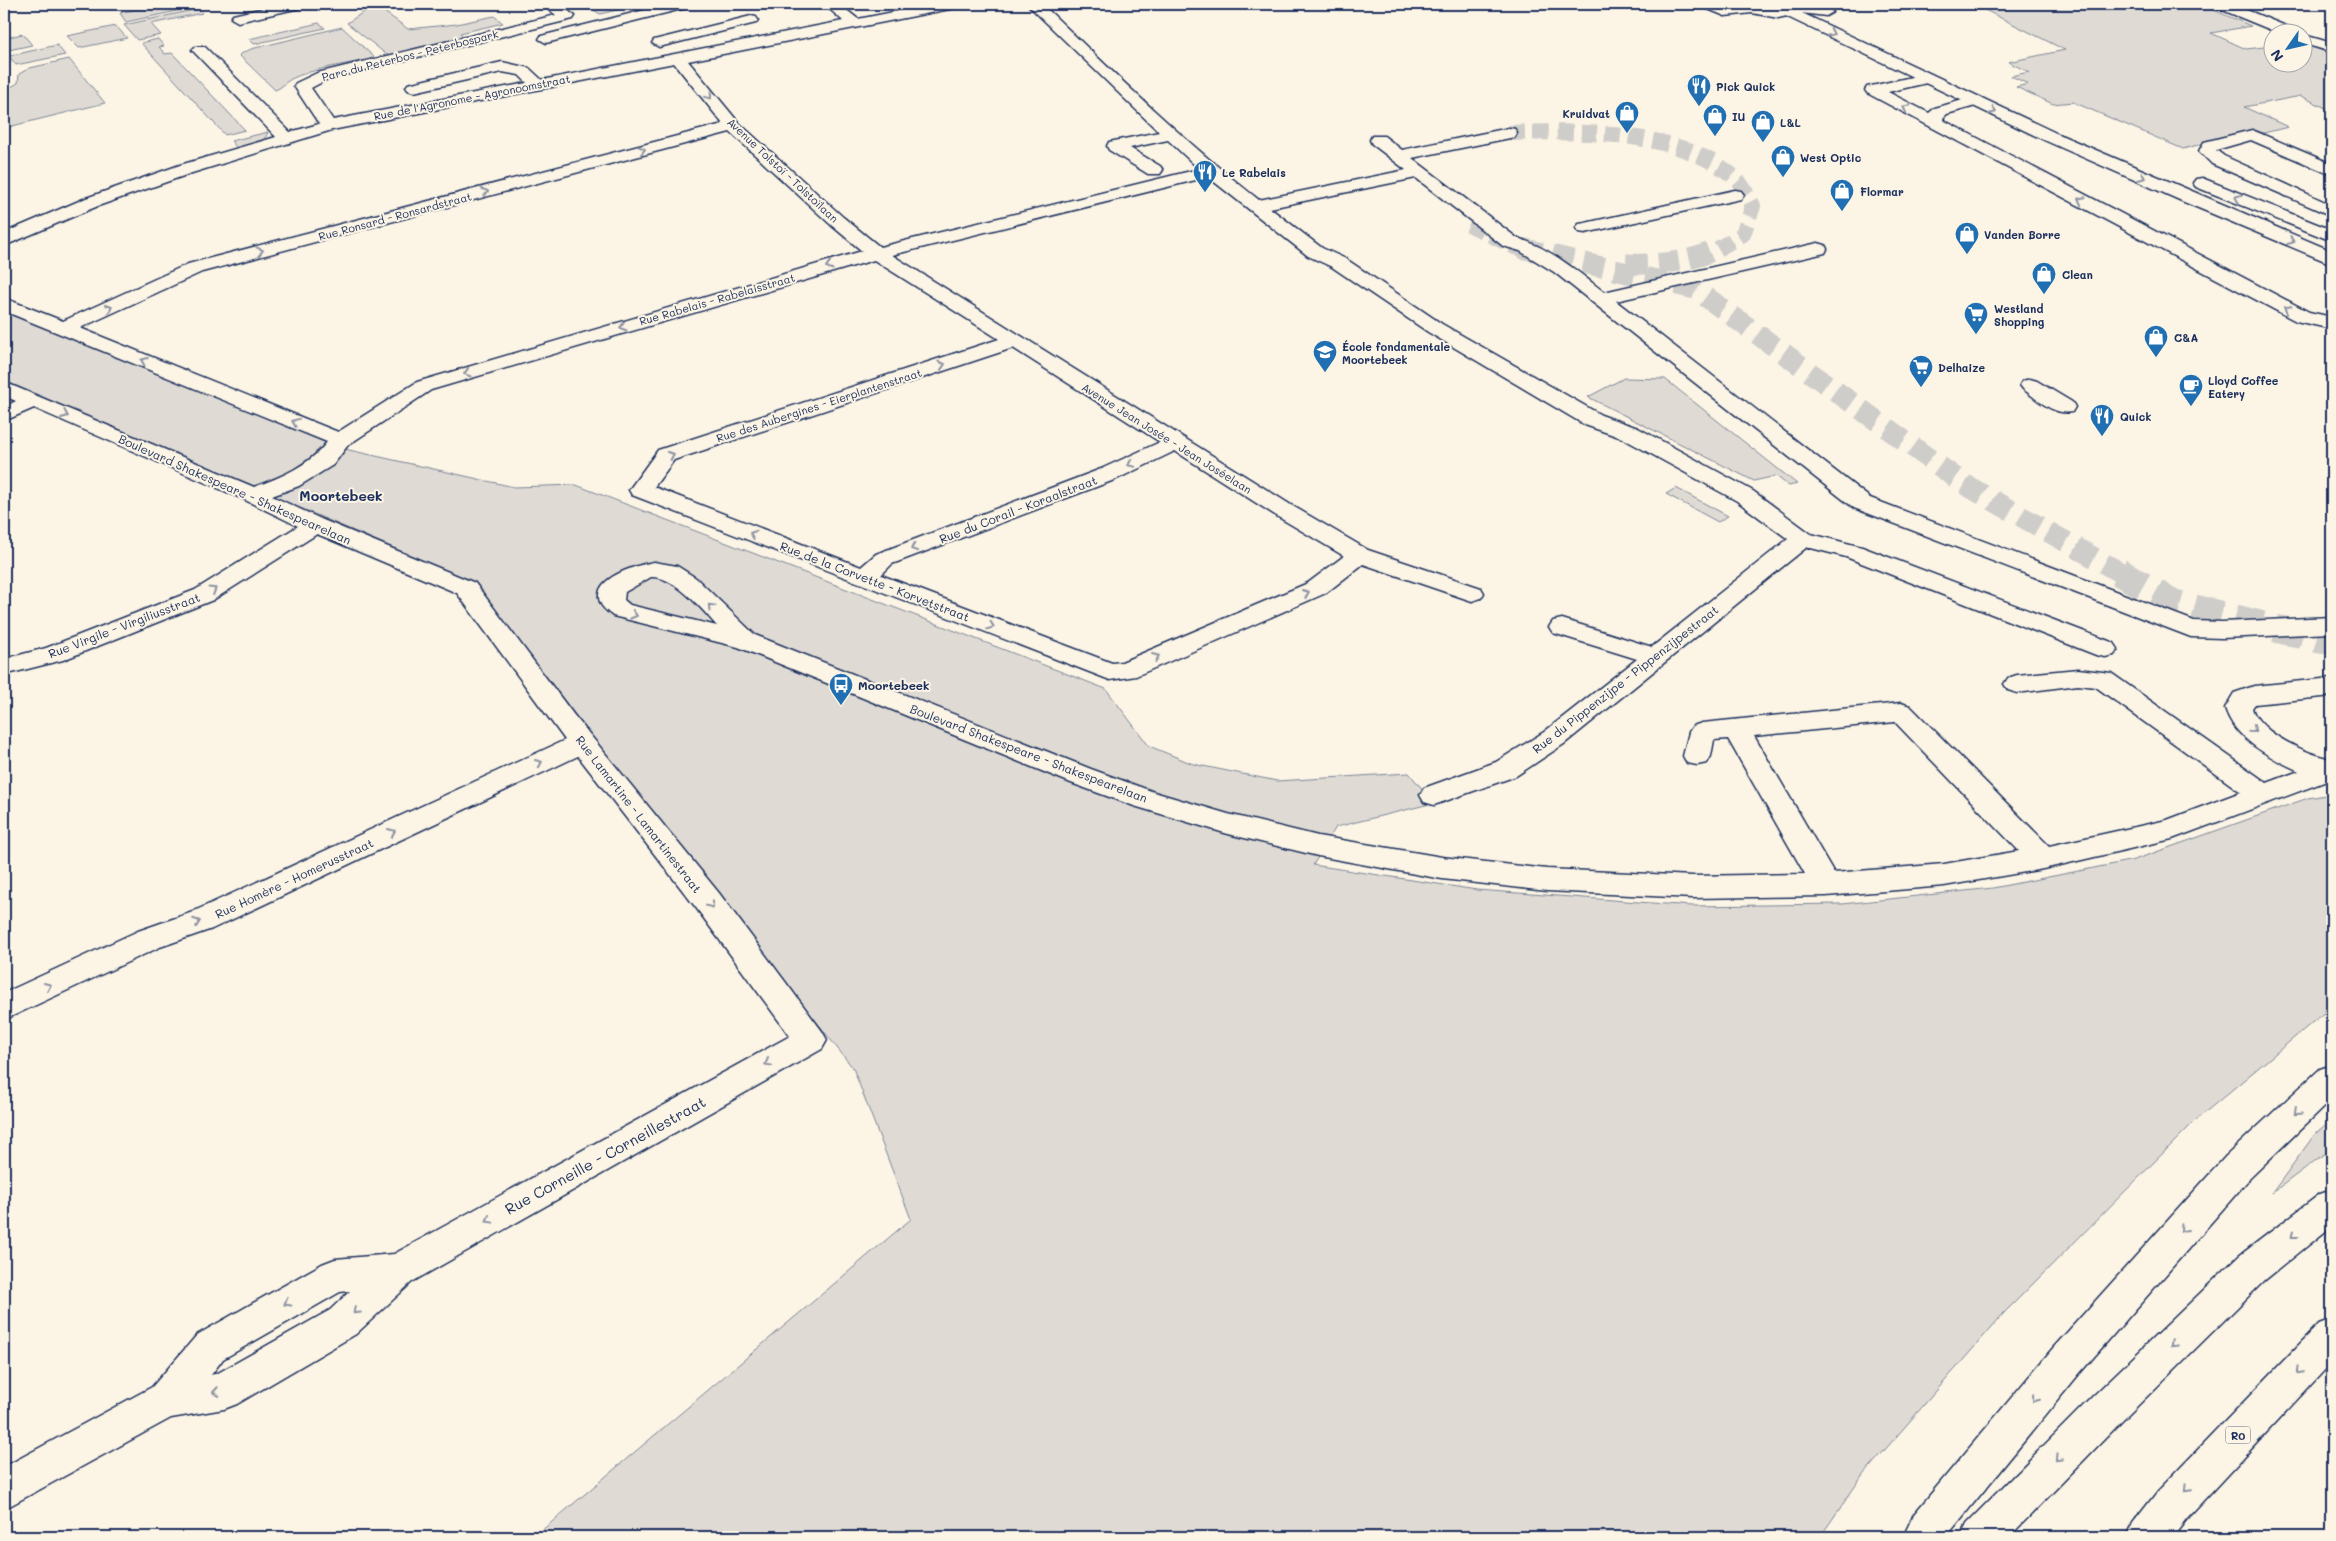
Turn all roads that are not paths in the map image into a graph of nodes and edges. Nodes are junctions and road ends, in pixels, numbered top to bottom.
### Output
1 (299, 4) edge
2 (549, 4) edge
3 (685, 4) edge
4 (831, 4) edge
5 (955, 4) edge
6 (1034, 4) edge
7 (1708, 4) edge
8 (1810, 4) edge
9 (2220, 4) edge
10 (731, 8) dead end
11 (532, 9) dead end
12 (1779, 10) edge
13 (568, 16) junction
14 (238, 18) dead end
15 (751, 20) junction
16 (2264, 22) edge
17 (854, 23) junction
18 (585, 29) junction
19 (781, 37) junction
20 (2314, 42) edge
21 (531, 43) dead end
22 (659, 43) dead end
23 (2332, 48) edge
24 (200, 50) dead end
25 (678, 58) junction
26 (1925, 79) junction
27 (538, 84) junction
28 (414, 87) dead end
29 (1973, 102) junction
30 (1938, 124) junction
31 (329, 126) junction
32 (733, 126) junction
33 (1509, 133) tunnel mouth
34 (1170, 135) junction
35 (286, 138) junction
36 (1378, 140) dead end
37 (1410, 168) junction
38 (1154, 170) dead end
39 (2332, 170) edge
40 (1211, 171) junction
41 (2185, 176) dead end
42 (1735, 195) dead end
43 (1261, 210) junction
44 (2332, 211) edge
45 (1469, 224) tunnel mouth
46 (1585, 228) dead end
47 (2332, 236) edge
48 (4, 240) edge
49 (1818, 249) dead end
50 (876, 252) junction
51 (2332, 258) edge
52 (1601, 299) junction
53 (4, 304) edge
54 (2332, 323) edge
55 (64, 328) junction
56 (1014, 341) junction
57 (2030, 385) dead end
58 (4, 388) edge
59 (32, 401) junction
60 (2064, 407) dead end
61 (4, 415) edge
62 (340, 440) junction
63 (1175, 443) junction
64 (640, 490) joint
65 (254, 495) junction
66 (315, 525) junction
67 (1803, 539) junction
68 (1360, 554) junction
69 (864, 576) junction
70 (466, 588) joint
71 (1472, 593) dead end
72 (2332, 625) edge
73 (1562, 627) dead end
74 (746, 641) junction
75 (2105, 649) dead end
76 (1655, 656) junction
77 (4, 667) edge
78 (2017, 684) dead end
79 (2332, 687) edge
80 (1736, 729) junction
81 (583, 743) junction
82 (1697, 756) dead end
83 (2332, 768) edge
84 (1434, 795) dead end
85 (2264, 795) junction
86 (2044, 858) junction
87 (1826, 885) junction
88 (4, 1007) edge
89 (811, 1040) joint
90 (2332, 1079) edge
91 (2332, 1205) edge
92 (2332, 1336) edge
93 (4, 1490) edge
94 (1923, 1537) edge
95 (1981, 1537) edge
96 (2147, 1537) edge

1 - 14 main road
2 - 11 main road
2 - 13 main road
3 - 18 main road
4 - 17 main road
5 - 17 main road, Rue de l'Agronome - Agronoomstraat
6 - 34 main road
7 - 12 main road
8 - 12 main road
9 - 16 main road
10 - 15 main road
12 -> 26 main road
13 - 18 main road
13 - 31 main road, Parc du Peterbos - Peterbospark
15 - 19 main road
15 - 22 main road
17 - 19 main road, Rue de l'Agronome - Agronoomstraat
18 - 21 main road
19 - 25 main road, Rue de l'Agronome - Agronoomstraat
20 - 23 main road
24 - 35 main road
25 - 27 main road, Rue de l'Agronome - Agronoomstraat
25 -> 32 main road, Avenue Tolstoï - Tolstoïlaan
26 - 29 main road
30 -> 26 main road
27 - 28 main road
27 - 31 main road, Rue de l'Agronome - Agronoomstraat
29 - 30 main road
29 -> 51 main road
54 -> 30 main road
31 - 35 main road, Rue de l'Agronome - Agronoomstraat
32 - 50 main road, Avenue Tolstoï - Tolstoïlaan
55 -> 32 main road, Rue Ronsard - Ronsardstraat
33 - 37 main road
34 - 38 main road
34 - 40 main road
35 - 48 main road, Rue de l'Agronome - Agronoomstraat
36 - 37 main road
37 - 43 main road
37 - 45 main road
37 - 52 main road
39 - 44 main road
40 - 43 main road
40 - 50 main road, Rue Rabelais - Rabelaisstraat
47 -> 41 main road
42 - 46 main road
43 - 67 main road
49 - 52 main road
50 - 56 main road, Avenue Jean Josée - Jean Joséelaan
50 -> 62 main road, Rue Rabelais - Rabelaisstraat
52 - 72 main road
53 - 55 main road
62 -> 55 main road
56 - 63 main road, Avenue Jean Josée - Jean Joséelaan
64 -> 56 main road, Rue des Aubergines - Eierplantenstraat
57 - 60 main road
58 - 59 main road, Boulevard Shakespeare - Shakespearelaan
59 - 61 main road
59 -> 65 main road, Boulevard Shakespeare - Shakespearelaan
62 - 65 main road, Rue Rabelais - Rabelaisstraat
63 - 68 main road, Avenue Jean Josée - Jean Joséelaan
63 -> 69 main road, Rue du Corail - Koraalstraat
69 -> 64 main road, Rue de la Corvette - Korvetstraat
65 - 66 main road, Boulevard Shakespeare - Shakespearelaan
66 - 70 main road, Boulevard Shakespeare - Shakespearelaan
77 -> 66 main road, Rue Virgile - Virgiliusstraat
67 - 75 main road
67 - 76 main road, Rue du Pippenzijpe - Pippenzijpestraat
69 -> 68 main road, Rue de la Corvette - Korvetstraat
68 - 71 main road, Avenue Jean Josée - Jean Joséelaan
70 - 81 main road, Rue Lamartine - Lamartinestraat
73 - 76 main road
74 -> 74 main road, Boulevard Shakespeare - Shakespearelaan
74 - 87 main road, Boulevard Shakespeare - Shakespearelaan
76 - 84 main road, Rue du Pippenzijpe - Pippenzijpestraat
78 - 85 main road
79 -> 83 main road
80 - 82 main road
80 - 86 main road
80 - 87 main road
88 -> 81 main road, Rue Homère - Homerusstraat
81 -> 89 main road, Rue Lamartine - Lamartinestraat
83 - 85 main road, Boulevard Shakespeare - Shakespearelaan
85 - 86 main road, Boulevard Shakespeare - Shakespearelaan
86 - 87 main road, Boulevard Shakespeare - Shakespearelaan
89 -> 93 main road, Rue Corneille - Corneillestraat
90 -> 94 main road
91 -> 95 main road
92 -> 96 main road, R0

